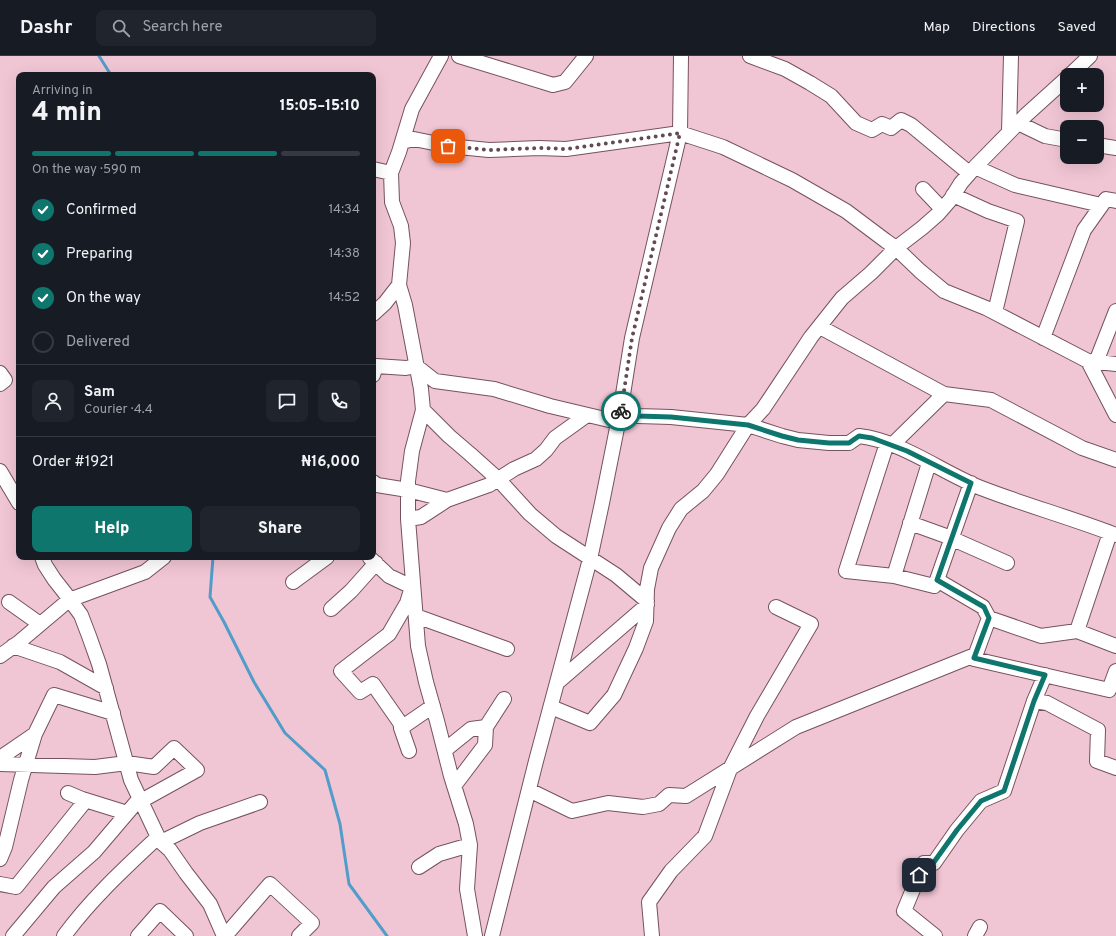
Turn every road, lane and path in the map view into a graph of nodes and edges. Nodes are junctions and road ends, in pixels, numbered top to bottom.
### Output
1 (441, 56) edge
2 (459, 56) edge
3 (586, 56) edge
4 (680, 56) edge
5 (750, 56) edge
6 (1090, 56) edge
7 (1008, 59) edge
8 (1077, 68) edge
9 (1060, 85) edge
10 (1014, 128) junction
11 (680, 133) junction
12 (1060, 139) edge
13 (402, 142) junction
14 (1104, 146) edge
15 (1116, 148) edge
16 (376, 170) edge
17 (972, 170) junction
18 (391, 173) junction
19 (923, 190) dead end
20 (953, 195) junction
21 (1116, 202) edge
22 (1101, 206) junction
23 (942, 209) junction
24 (896, 248) junction
25 (399, 285) junction
26 (376, 311) edge
27 (1116, 311) edge
28 (995, 312) junction
29 (820, 327) junction
30 (1044, 338) junction
31 (1092, 362) junction
32 (1116, 364) edge
33 (376, 366) edge
34 (416, 366) junction
35 (0, 373) edge
36 (0, 384) edge
37 (944, 394) junction
38 (423, 410) junction
39 (620, 413) junction
40 (587, 415) junction
41 (1116, 415) edge
42 (748, 425) junction
43 (889, 444) junction
44 (1116, 460) edge
45 (929, 463) junction
46 (0, 472) edge
47 (499, 480) junction
48 (971, 483) junction
49 (376, 485) edge
50 (408, 490) junction
51 (16, 498) edge
52 (447, 500) junction
53 (408, 519) junction
54 (910, 523) junction
55 (1113, 534) edge
56 (952, 539) junction
57 (590, 559) junction
58 (43, 560) edge
59 (160, 560) edge
60 (323, 560) edge
61 (372, 560) edge
62 (1007, 563) dead end
63 (894, 576) junction
64 (937, 580) junction
65 (293, 582) dead end
66 (412, 584) junction
67 (69, 600) junction
68 (9, 602) dead end
69 (647, 603) junction
70 (776, 607) dead end
71 (331, 609) dead end
72 (416, 616) junction
73 (989, 618) junction
74 (40, 624) junction
75 (1077, 631) junction
76 (13, 646) junction
77 (1116, 646) edge
78 (507, 649) dead end
79 (975, 654) junction
80 (0, 656) edge
81 (1116, 671) edge
82 (1045, 675) junction
83 (558, 682) junction
84 (106, 688) junction
85 (1113, 691) edge
86 (504, 699) dead end
87 (1034, 701) junction
88 (433, 706) junction
89 (551, 707) junction
90 (113, 713) junction
91 (403, 727) junction
92 (486, 727) junction
93 (35, 734) junction
94 (409, 750) dead end
95 (445, 750) junction
96 (0, 758) edge
97 (127, 763) junction
98 (0, 764) edge
99 (26, 765) junction
100 (1116, 768) edge
101 (730, 769) junction
102 (454, 786) junction
103 (529, 790) junction
104 (68, 793) dead end
105 (86, 800) junction
106 (140, 800) junction
107 (260, 802) dead end
108 (127, 813) junction
109 (160, 840) junction
110 (470, 845) junction
111 (0, 859) edge
112 (420, 867) dead end
113 (0, 884) edge
114 (13, 936) edge
115 (64, 936) edge
116 (138, 936) edge
117 (186, 936) edge
118 (225, 936) edge
119 (298, 936) edge
120 (475, 936) edge
121 (492, 936) edge
122 (652, 936) edge
123 (935, 936) edge

1 - 13 street
2 - 3 street
4 - 11 street
5 - 17 street
6 - 8 street
7 - 10 street
9 - 10 street
10 - 12 street
10 - 17 street
11 - 13 street
11 - 24 street
11 - 39 street
13 - 18 street
14 - 15 street
16 - 18 street
17 - 20 street
17 - 22 street
18 - 25 street
19 - 23 street
20 - 23 street
20 - 28 street
21 - 22 street
22 - 30 street
23 - 24 street
24 - 28 street
24 - 29 street
25 - 26 street
25 - 34 street
27 - 31 street
28 - 30 street
29 - 37 street
29 - 42 street
30 - 31 street
31 - 32 street
31 - 41 street
33 - 34 street
34 - 38 street
34 - 40 street
35 - 36 street
37 - 43 street
37 - 44 street
38 - 47 street
38 - 50 street
39 - 40 street
39 - 42 street
39 - 57 street
40 - 47 street
42 - 43 street
42 - 69 street
43 - 45 street
43 - 63 street
45 - 48 street
45 - 54 street
46 - 51 street
47 - 52 street
47 - 57 street
48 - 55 street
48 - 56 street
49 - 50 street
50 - 52 street
50 - 53 street
52 - 53 street
53 - 66 street
54 - 56 street
54 - 63 street
55 - 75 street
56 - 62 street
56 - 64 street
57 - 69 street
57 - 83 street
58 - 67 street
59 - 67 street
60 - 65 street
61 - 66 street
61 - 71 street
63 - 64 street
64 - 73 street
66 - 72 street
66 - 91 street
67 - 74 street
67 - 84 street
68 - 74 street
69 - 83 street
69 - 89 street
70 - 101 street
72 - 78 street
72 - 88 street
73 - 75 street
73 - 79 street
74 - 76 street
75 - 77 street
76 - 80 street
76 - 84 street
79 - 82 street
79 - 101 street
81 - 85 street
82 - 85 street
82 - 87 street
83 - 89 street
84 - 90 street
86 - 92 street
87 - 100 street
87 - 123 street
88 - 91 street
88 - 95 street
89 - 103 street
90 - 93 street
90 - 97 street
91 - 94 street
92 - 95 street
92 - 102 street
93 - 96 street
93 - 99 street
95 - 102 street
97 - 99 street
97 - 106 street
97 - 106 street
98 - 99 street
99 - 111 street
101 - 103 street
101 - 122 street
102 - 110 street
103 - 121 street
104 - 105 street
105 - 108 street
105 - 113 street
106 - 108 street
106 - 109 street
107 - 109 street
108 - 114 street
109 - 115 street
109 - 118 street
110 - 112 street
110 - 120 street
116 - 117 street
118 - 119 street

